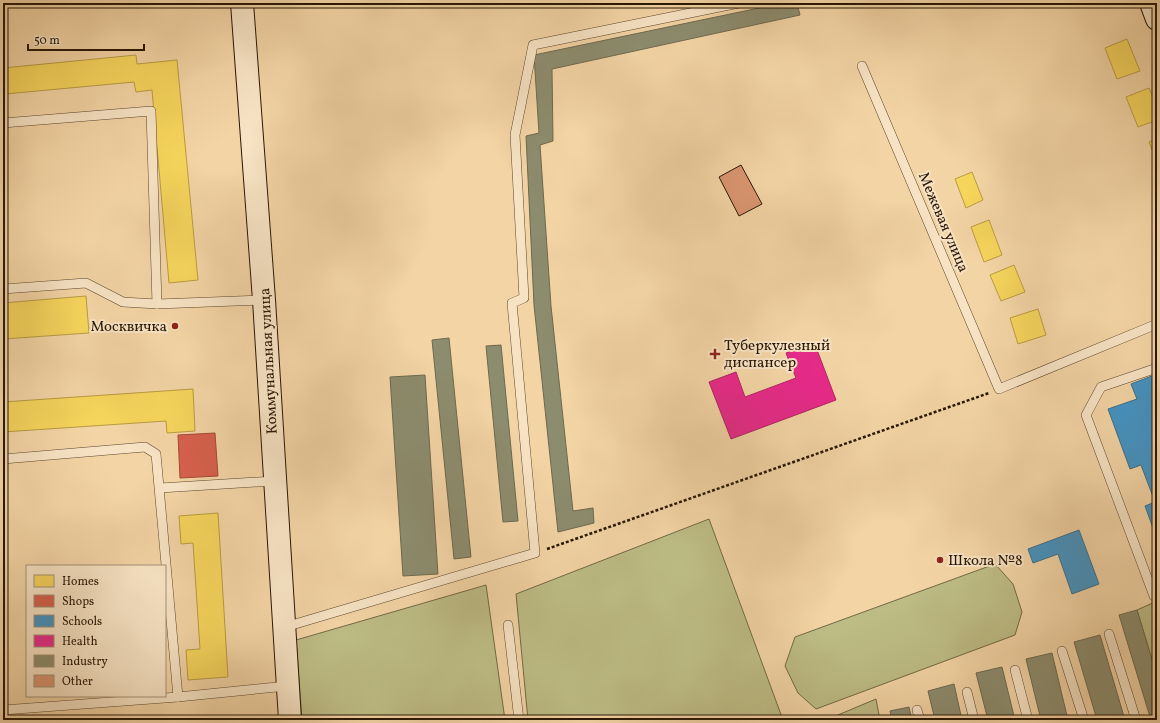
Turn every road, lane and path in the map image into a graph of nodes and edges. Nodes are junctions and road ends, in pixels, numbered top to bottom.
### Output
1 (242, 3) edge
2 (739, 3) edge
3 (1151, 3) edge
4 (1157, 19) edge
5 (862, 66) dead end
6 (3, 123) edge
7 (3, 289) edge
8 (264, 300) junction
9 (157, 304) junction
10 (1157, 324) edge
11 (1157, 368) edge
12 (999, 389) junction
13 (3, 459) edge
14 (274, 481) junction
15 (160, 488) junction
16 (535, 553) junction
17 (1157, 595) edge
18 (508, 625) dead end
19 (283, 627) junction
20 (1108, 634) dead end
21 (1062, 652) dead end
22 (1015, 670) dead end
23 (287, 686) junction
24 (967, 692) dead end
25 (178, 697) junction
26 (3, 710) edge
27 (917, 710) dead end
28 (290, 720) edge
29 (519, 720) edge
30 (920, 720) edge
31 (974, 720) edge
32 (1028, 720) edge
33 (1084, 720) edge
34 (1136, 720) edge

1 - 8 street, Коммунальная улица
2 - 16 lane
3 - 4 street
5 - 12 lane, Межевая улица
6 - 9 lane
7 - 9 lane
8 - 9 lane
8 - 14 street, Коммунальная улица
10 - 12 lane
11 - 17 lane
12 - 16 path
13 - 15 lane
14 - 15 lane
14 - 19 street, Коммунальная улица
15 - 25 lane
16 - 19 lane
18 - 29 lane
19 - 23 street, Коммунальная улица
20 - 34 lane
21 - 33 lane
22 - 32 lane
23 - 25 lane
23 - 28 street, Коммунальная улица
24 - 31 lane
25 - 26 lane
27 - 30 lane

